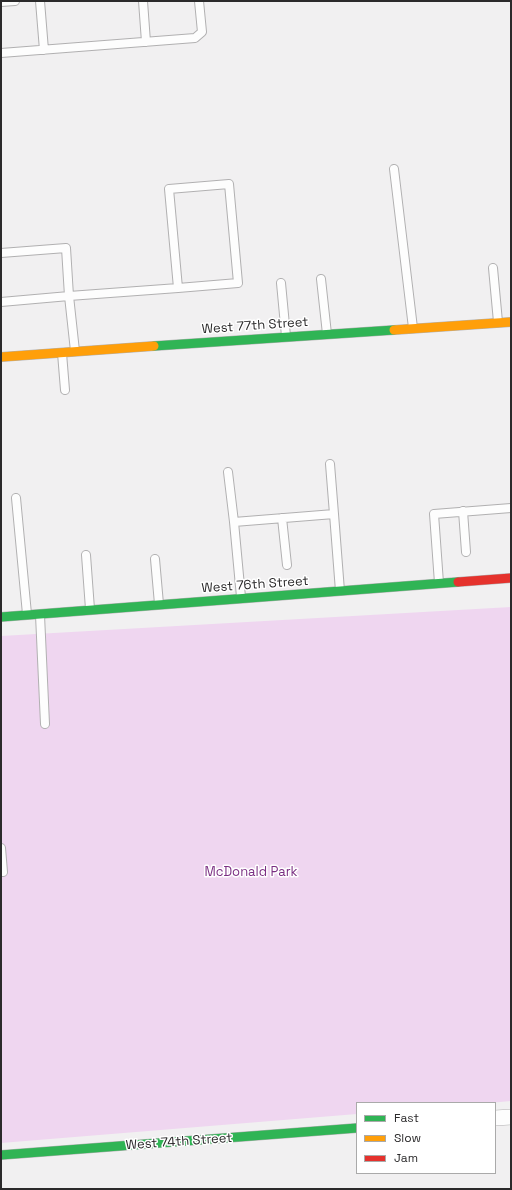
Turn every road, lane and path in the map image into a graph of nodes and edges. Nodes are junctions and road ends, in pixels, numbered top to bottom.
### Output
1 (15, 1) edge
2 (40, 1) edge
3 (142, 1) edge
4 (199, 1) edge
5 (1, 2) edge
6 (146, 42) junction
7 (44, 50) junction
8 (1, 54) edge
9 (394, 169) dead end
10 (1, 253) edge
11 (492, 268) dead end
12 (321, 279) dead end
13 (280, 283) dead end
14 (178, 288) junction
15 (70, 296) junction
16 (1, 302) edge
17 (511, 322) edge
18 (498, 323) junction
19 (413, 329) junction
20 (327, 335) junction
21 (286, 337) junction
22 (62, 352) junction
23 (75, 352) junction
24 (1, 357) edge
25 (65, 390) dead end
26 (330, 464) dead end
27 (228, 472) dead end
28 (16, 498) dead end
29 (511, 508) edge
30 (463, 511) junction
31 (334, 514) junction
32 (282, 518) junction
33 (234, 522) junction
34 (466, 552) dead end
35 (86, 555) dead end
36 (155, 558) dead end
37 (287, 565) dead end
38 (511, 578) edge
39 (439, 584) junction
40 (340, 591) junction
41 (241, 599) junction
42 (159, 605) junction
43 (90, 610) junction
44 (40, 614) junction
45 (27, 615) junction
46 (1, 617) edge
47 (45, 724) dead end
48 (1, 848) edge
49 (1, 872) edge
50 (511, 1117) edge
51 (496, 1118) edge
52 (356, 1128) edge
53 (1, 1155) edge

1 - 5 lane
2 - 7 lane
3 - 6 lane
4 - 6 lane
6 - 7 lane
7 - 8 lane
9 - 19 lane
10 - 15 lane
11 - 18 lane
12 - 20 lane
13 - 21 lane
14 - 14 lane
14 - 15 lane
15 - 16 lane
15 - 23 lane
17 - 18 street, West 77th Street
18 - 19 street, West 77th Street
19 - 20 street, West 77th Street
20 - 21 street, West 77th Street
21 - 23 street, West 77th Street
22 - 23 street, West 77th Street
22 - 24 street, West 77th Street
22 - 25 lane
26 - 31 lane
27 - 33 lane
28 - 45 lane
29 - 30 lane
30 - 34 lane
30 - 39 lane
31 - 32 lane
31 - 40 lane
32 - 33 lane
32 - 37 lane
33 - 41 lane
35 - 43 lane
36 - 42 lane
38 - 39 street, West 76th Street
39 - 40 street, West 76th Street
40 - 41 street, West 76th Street
41 - 42 street, West 76th Street
42 - 43 street, West 76th Street
43 - 44 street, West 76th Street
44 - 45 street, West 76th Street
44 - 47 lane
45 - 46 street, West 76th Street
48 - 49 lane
50 - 51 street
52 - 53 street, West 74th Street

